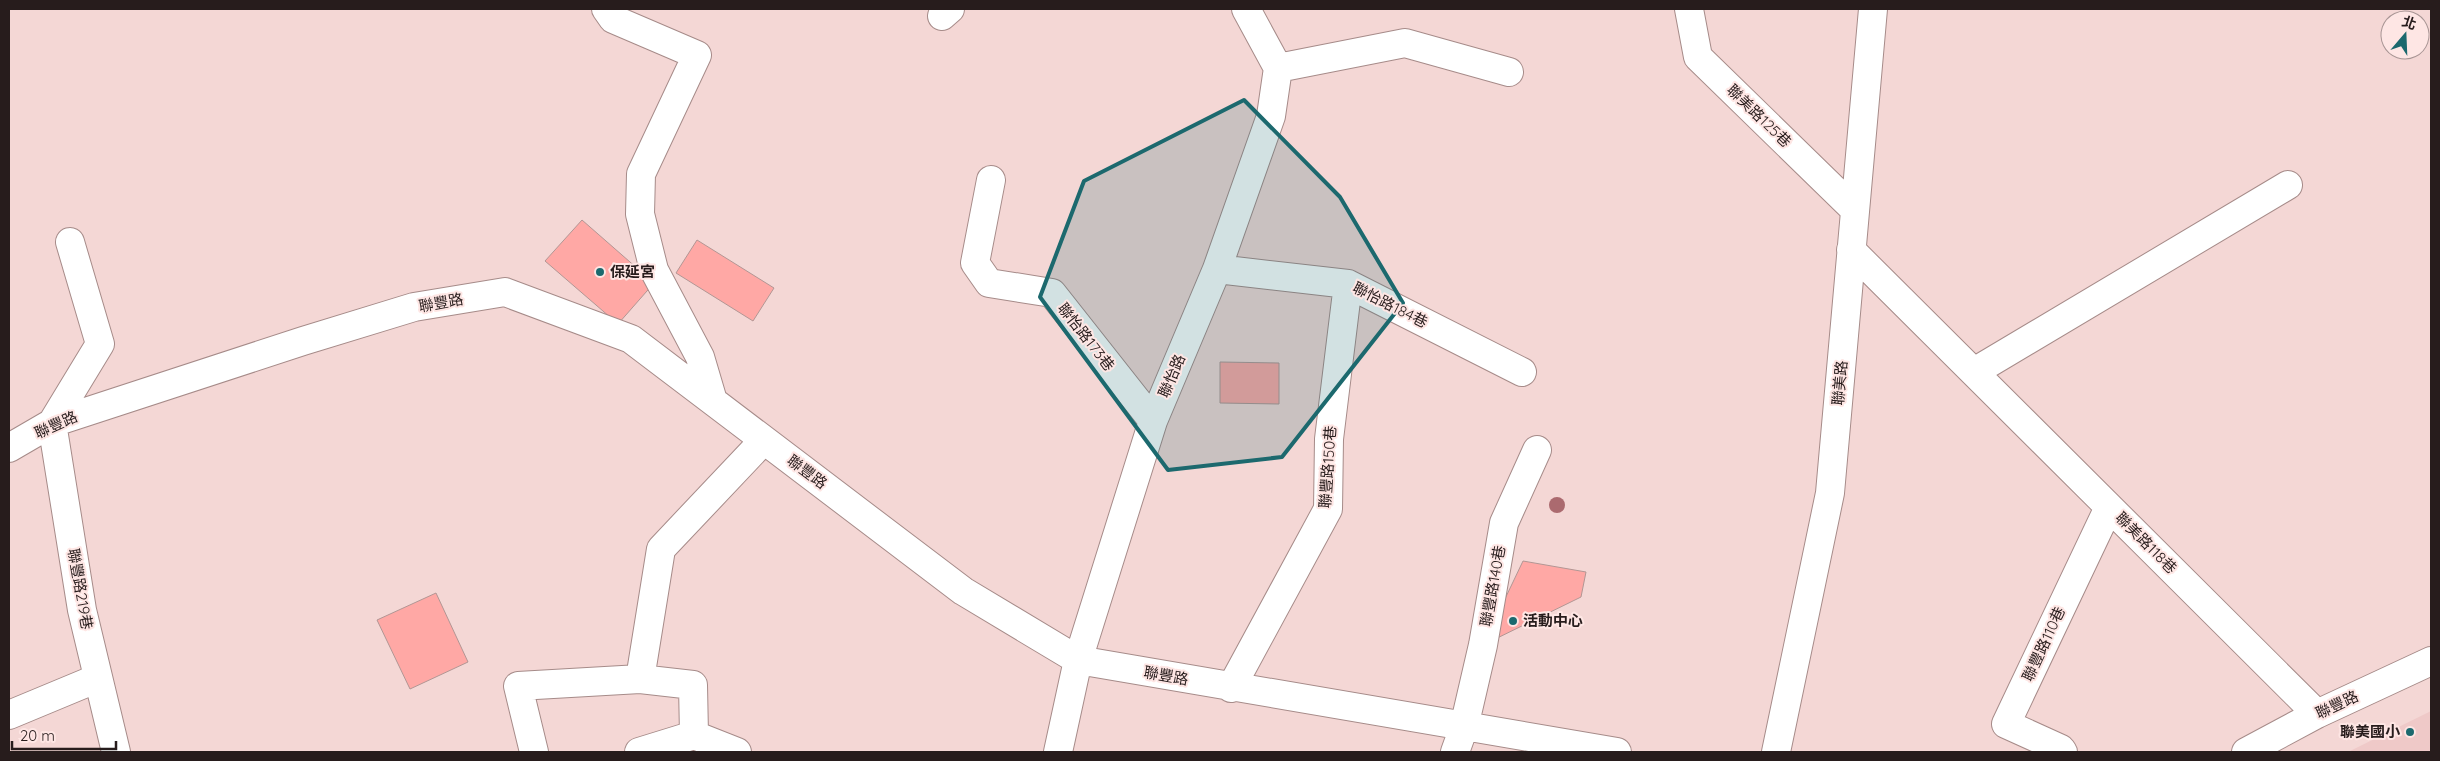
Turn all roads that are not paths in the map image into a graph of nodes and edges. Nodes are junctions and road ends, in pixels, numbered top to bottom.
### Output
1 (606, 9) edge
2 (1246, 9) edge
3 (1689, 9) edge
4 (1873, 9) edge
5 (1278, 68) junction
6 (1509, 72) dead end
7 (991, 180) dead end
8 (2288, 185) dead end
9 (1855, 210) junction
10 (70, 242) dead end
11 (1851, 250) junction
12 (1217, 269) junction
13 (1348, 284) junction
14 (1522, 372) dead end
15 (1974, 372) junction
16 (713, 401) junction
17 (1153, 421) junction
18 (52, 424) junction
19 (764, 440) junction
20 (9, 448) edge
21 (1538, 450) dead end
22 (2109, 507) junction
23 (1078, 660) junction
24 (2431, 661) edge
25 (98, 678) junction
26 (640, 678) junction
27 (1232, 688) junction
28 (2317, 714) junction
29 (9, 715) edge
30 (1464, 727) junction
31 (694, 735) junction
32 (116, 752) edge
33 (534, 752) edge
34 (639, 752) edge
35 (737, 752) edge
36 (1058, 752) edge
37 (1455, 752) edge
38 (1617, 752) edge
39 (1776, 752) edge
40 (2063, 752) edge
41 (2246, 752) edge

1 - 16 street
2 - 5 street
3 - 9 street, 聯美路125巷
4 - 9 street, 聯美路
5 - 6 street
5 - 12 street, 聯怡路
7 - 17 street, 聯怡路173巷
8 - 15 street
9 - 11 street, 聯美路
10 - 18 street
11 - 15 street, 聯美路118巷
11 - 39 street, 聯美路
12 - 13 street, 聯怡路184巷
12 - 17 street, 聯怡路
13 - 14 street, 聯怡路184巷
13 - 27 street, 聯豐路150巷
15 - 22 street, 聯美路118巷
16 - 18 street, 聯豐路
16 - 19 street, 聯豐路
17 - 23 street, 聯怡路
18 - 20 street, 聯豐路
18 - 25 street, 聯豐路219巷
19 - 23 street, 聯豐路
19 - 26 street
21 - 30 street, 聯豐路140巷
22 - 28 street, 聯美路118巷
22 - 40 street, 聯豐路110巷
23 - 27 street, 聯豐路
23 - 36 street, 聯怡路
24 - 28 street, 聯豐路
25 - 29 street
25 - 32 street, 聯豐路219巷
26 - 31 street
26 - 33 street
27 - 30 street, 聯豐路
28 - 41 street, 聯豐路
30 - 37 street, 聯豐路140巷
30 - 38 street, 聯豐路
31 - 34 street
31 - 35 street

